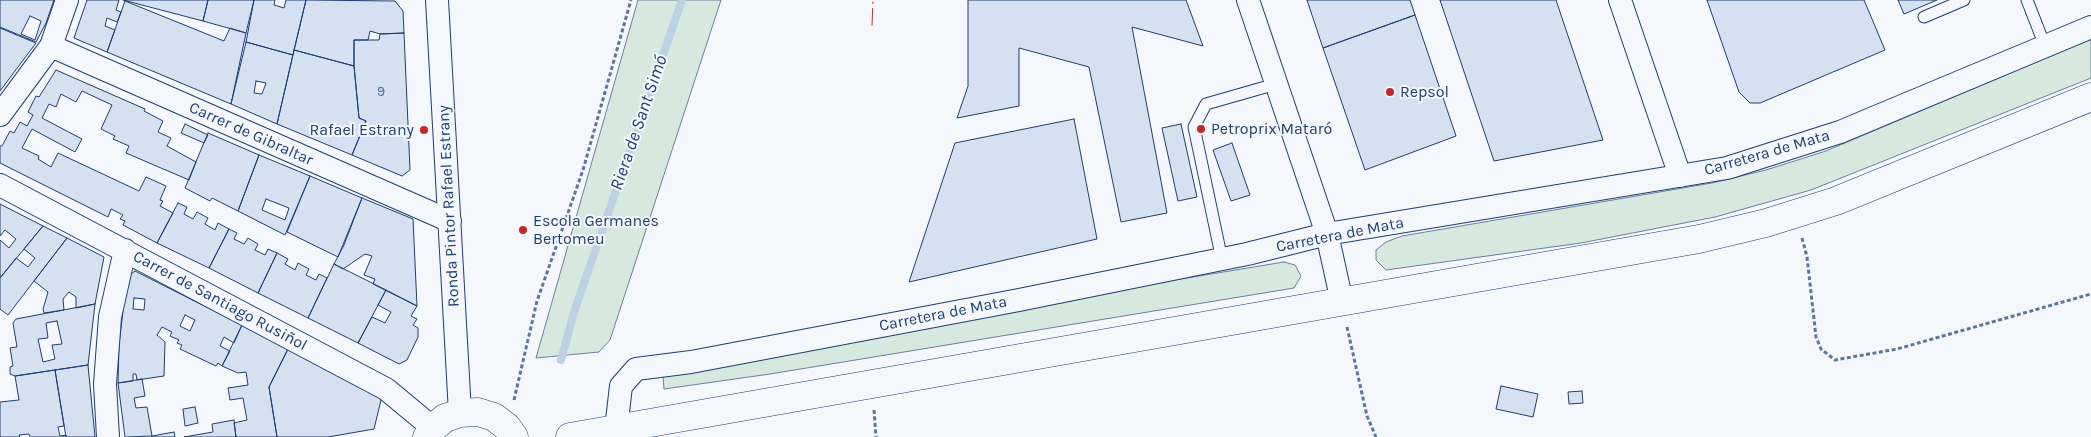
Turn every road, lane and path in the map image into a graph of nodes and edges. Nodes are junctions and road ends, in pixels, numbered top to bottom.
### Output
1 (67, 0) edge
2 (437, 0) edge
3 (631, 0) edge
4 (1248, 0) edge
5 (1620, 0) edge
6 (1964, 0) edge
7 (2027, 0) edge
8 (1924, 17) dead end
9 (2091, 27) edge
10 (52, 46) junction
11 (2045, 46) junction
12 (1276, 84) junction
13 (2091, 97) edge
14 (0, 115) edge
15 (1680, 176) junction
16 (0, 186) edge
17 (1795, 214) junction
18 (450, 221) junction
19 (1327, 234) junction
20 (125, 250) junction
21 (1222, 260) junction
22 (2091, 294) edge
23 (1342, 302) junction
24 (460, 413) junction
25 (616, 429) junction
26 (511, 432) edge
27 (430, 433) edge
28 (108, 437) edge
29 (570, 437) edge
30 (1376, 437) edge

1 - 10 street
2 - 18 street, Ronda Pintor Rafael Estrany
3 - 26 path
4 - 12 street
5 - 15 street
6 - 8 lane
7 - 11 lane
9 - 11 street, Carretera de Mata
10 - 14 street
10 - 18 street, Carrer de Gibraltar
11 - 15 street, Carretera de Mata
12 - 19 street
12 - 21 lane
13 - 17 street
15 - 19 street, Carretera de Mata
16 - 20 street, Carrer de Santiago Rusiñol
17 - 22 path
17 - 23 street
18 - 24 street, Ronda Pintor Rafael Estrany
19 - 21 street, Carretera de Mata
19 - 23 street
20 - 27 street, Carrer de Santiago Rusiñol
20 - 28 street
21 - 25 street, Carretera de Mata
23 - 25 street
23 - 30 path
24 - 26 street
24 - 27 street
25 - 29 street

